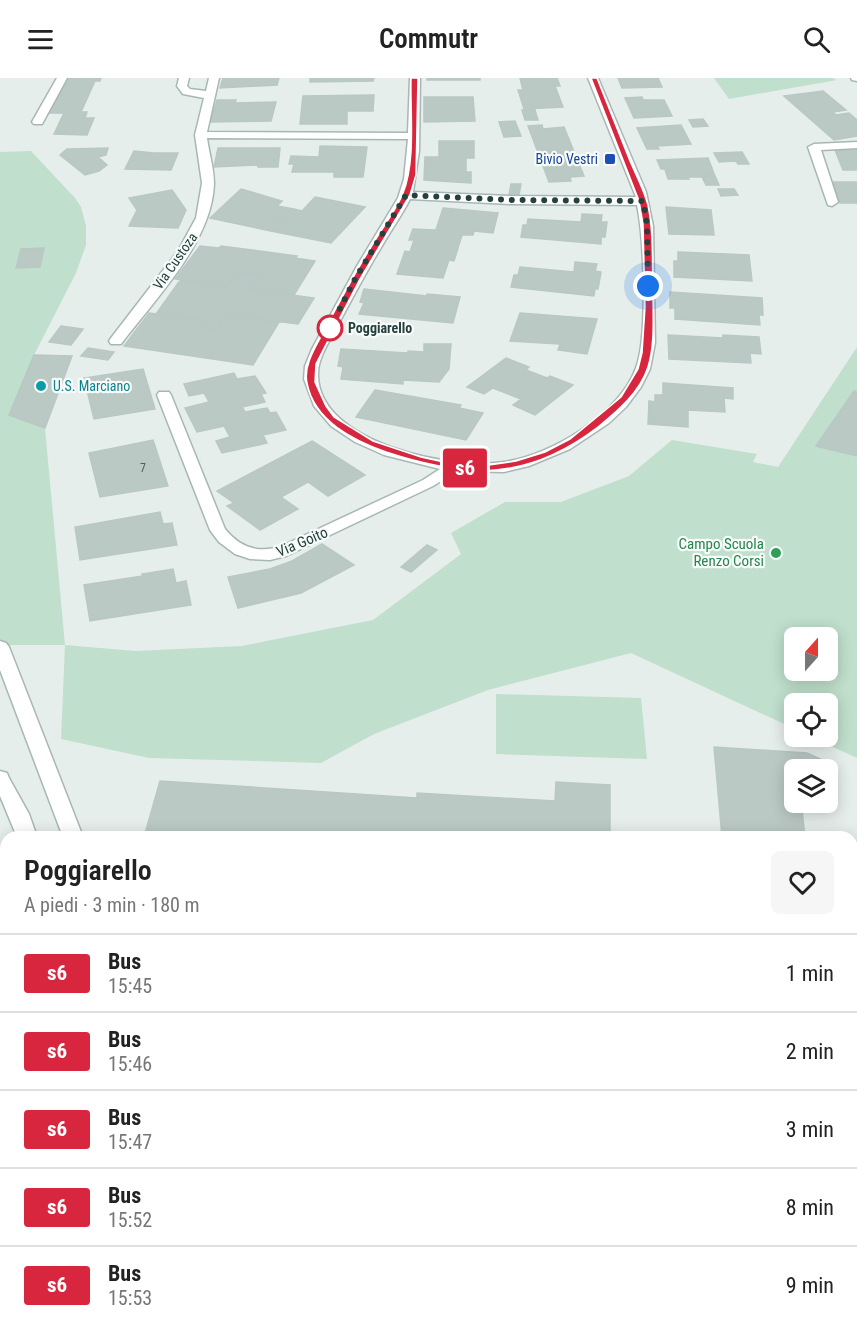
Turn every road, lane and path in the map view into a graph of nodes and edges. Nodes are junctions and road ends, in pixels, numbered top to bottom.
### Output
1 (62, 78) edge
2 (184, 78) edge
3 (214, 78) edge
4 (415, 78) edge
5 (593, 78) edge
6 (209, 95) junction
7 (39, 122) dead end
8 (201, 135) junction
9 (412, 136) junction
10 (857, 145) edge
11 (406, 195) junction
12 (643, 201) junction
13 (832, 202) dead end
14 (116, 341) dead end
15 (164, 395) dead end
16 (453, 467) junction
17 (0, 646) edge
18 (0, 778) edge
19 (25, 831) edge
20 (71, 831) edge

1 - 7 street
2 - 6 street
3 - 6 street, Via Custoza
4 - 9 street
5 - 12 street
6 - 8 street, Via Custoza
8 - 9 street
8 - 14 street, Via Custoza
9 - 11 street
10 - 13 street
11 - 12 street
11 - 16 street
12 - 16 street
15 - 16 street, Via Goito
17 - 20 street
18 - 19 street

